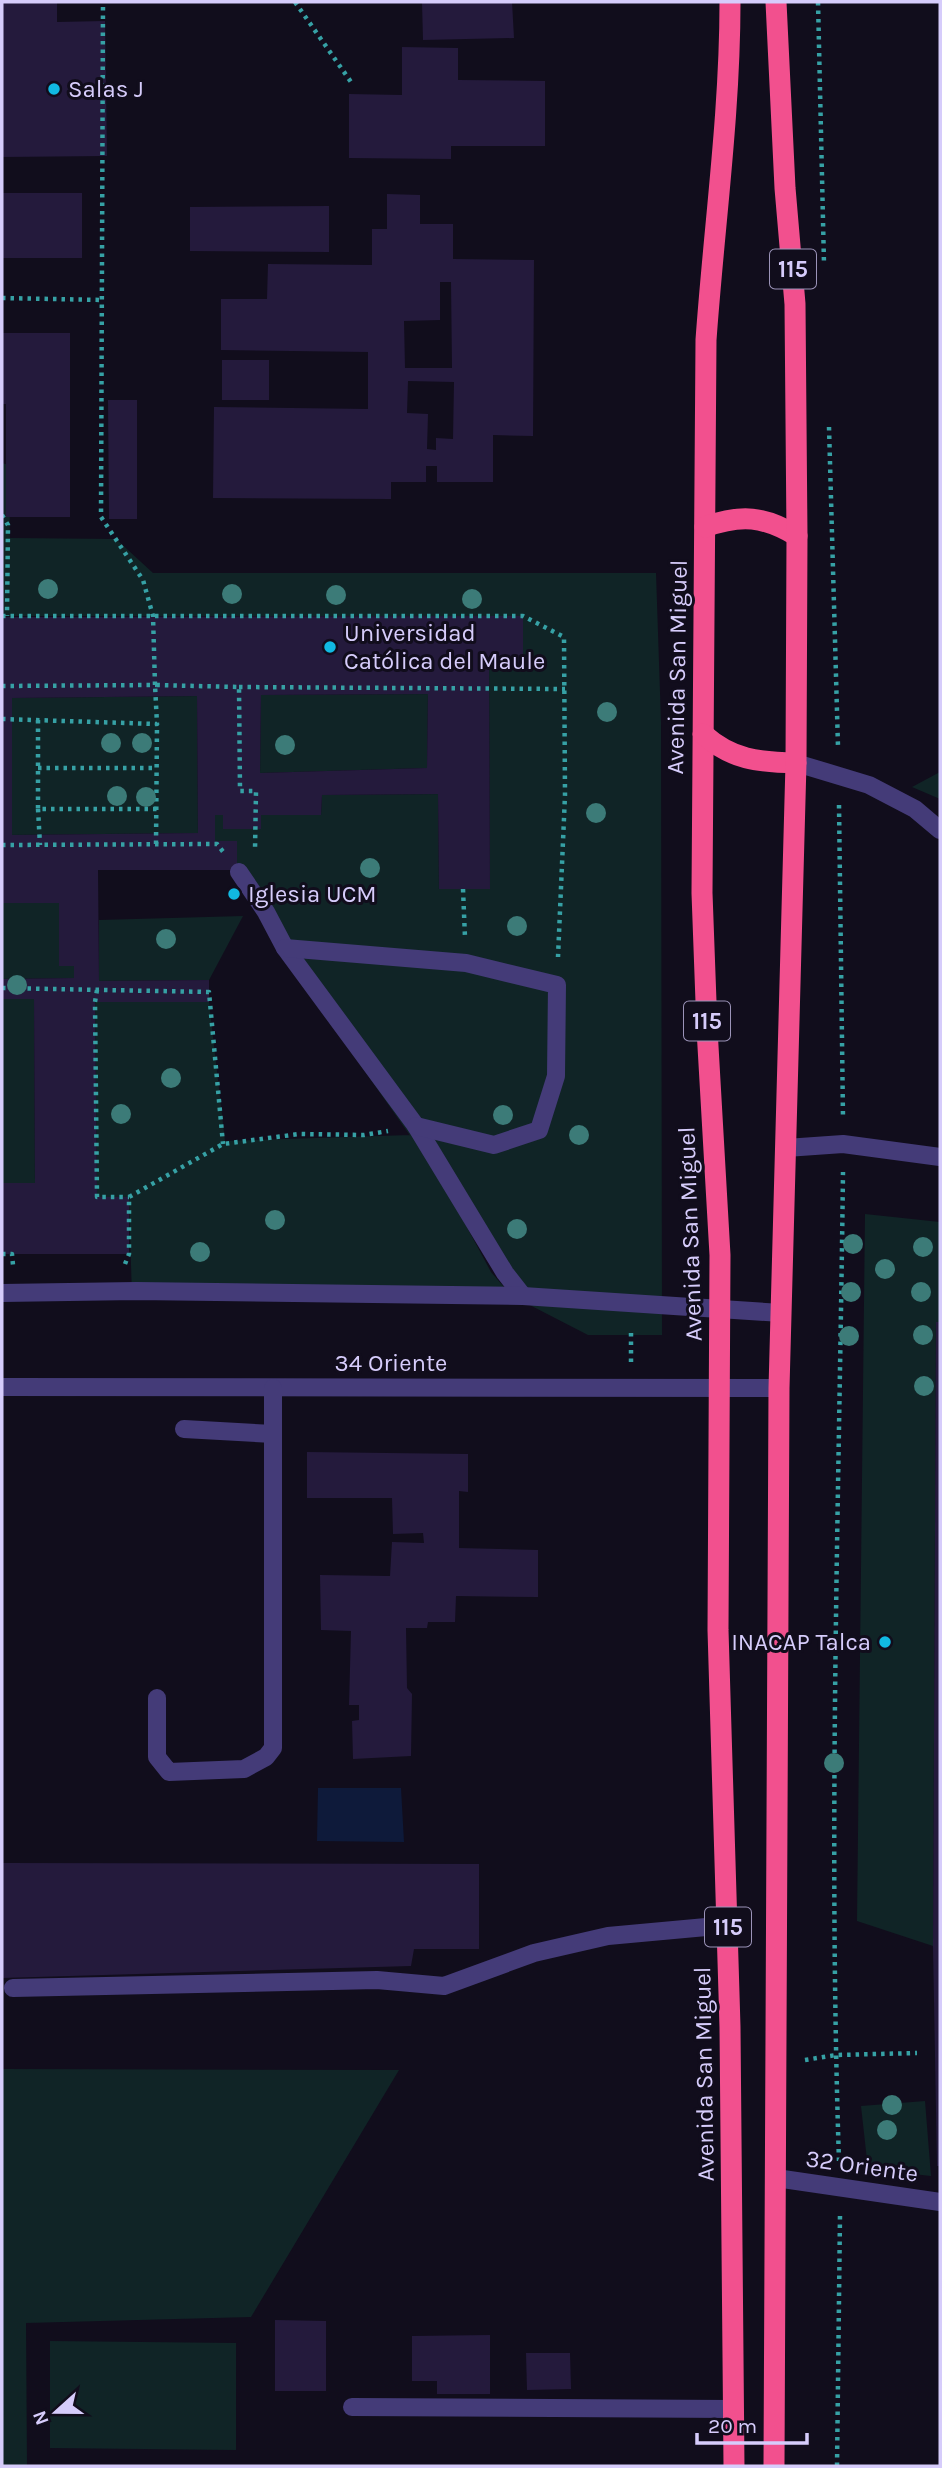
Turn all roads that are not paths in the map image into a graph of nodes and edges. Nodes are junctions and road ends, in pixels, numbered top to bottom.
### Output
1 (730, 2) edge
2 (776, 2) edge
3 (705, 527) junction
4 (797, 536) junction
5 (703, 734) junction
6 (796, 762) junction
7 (940, 830) edge
8 (239, 872) dead end
9 (285, 948) junction
10 (416, 1126) junction
11 (786, 1148) junction
12 (940, 1157) edge
13 (2, 1293) edge
14 (523, 1296) junction
15 (720, 1308) junction
16 (781, 1313) junction
17 (2, 1387) edge
18 (273, 1388) junction
19 (719, 1388) junction
20 (779, 1388) junction
21 (184, 1429) dead end
22 (273, 1434) junction
23 (157, 1698) dead end
24 (728, 1925) junction
25 (13, 1988) dead end
26 (776, 2178) junction
27 (940, 2202) edge
28 (352, 2407) dead end
29 (734, 2409) junction
30 (734, 2466) edge
31 (775, 2466) edge

1 - 3 highway, Avenida San Miguel / 115
2 - 4 highway, 115
3 - 4 highway
3 - 5 highway, Avenida San Miguel / 115
4 - 6 highway, 115
5 - 6 highway
5 - 15 highway, Avenida San Miguel / 115
6 - 7 street
6 - 11 highway, 115
8 - 9 street
9 - 10 street
9 - 10 street
10 - 14 street
11 - 12 street
11 - 16 highway, 115
13 - 14 street
14 - 15 street
15 - 16 street
15 - 19 highway, Avenida San Miguel / 115
16 - 20 highway, 115
17 - 18 street, 34 Oriente
18 - 19 street, 34 Oriente
18 - 22 street
19 - 20 street, 34 Oriente
19 - 24 highway, Avenida San Miguel / 115
20 - 26 highway, 115
21 - 22 street
22 - 23 street
24 - 25 street
24 - 29 highway, Avenida San Miguel / 115
26 - 27 street, 32 Oriente
26 - 31 highway, 115
28 - 29 street
29 - 30 highway, Avenida San Miguel / 115

